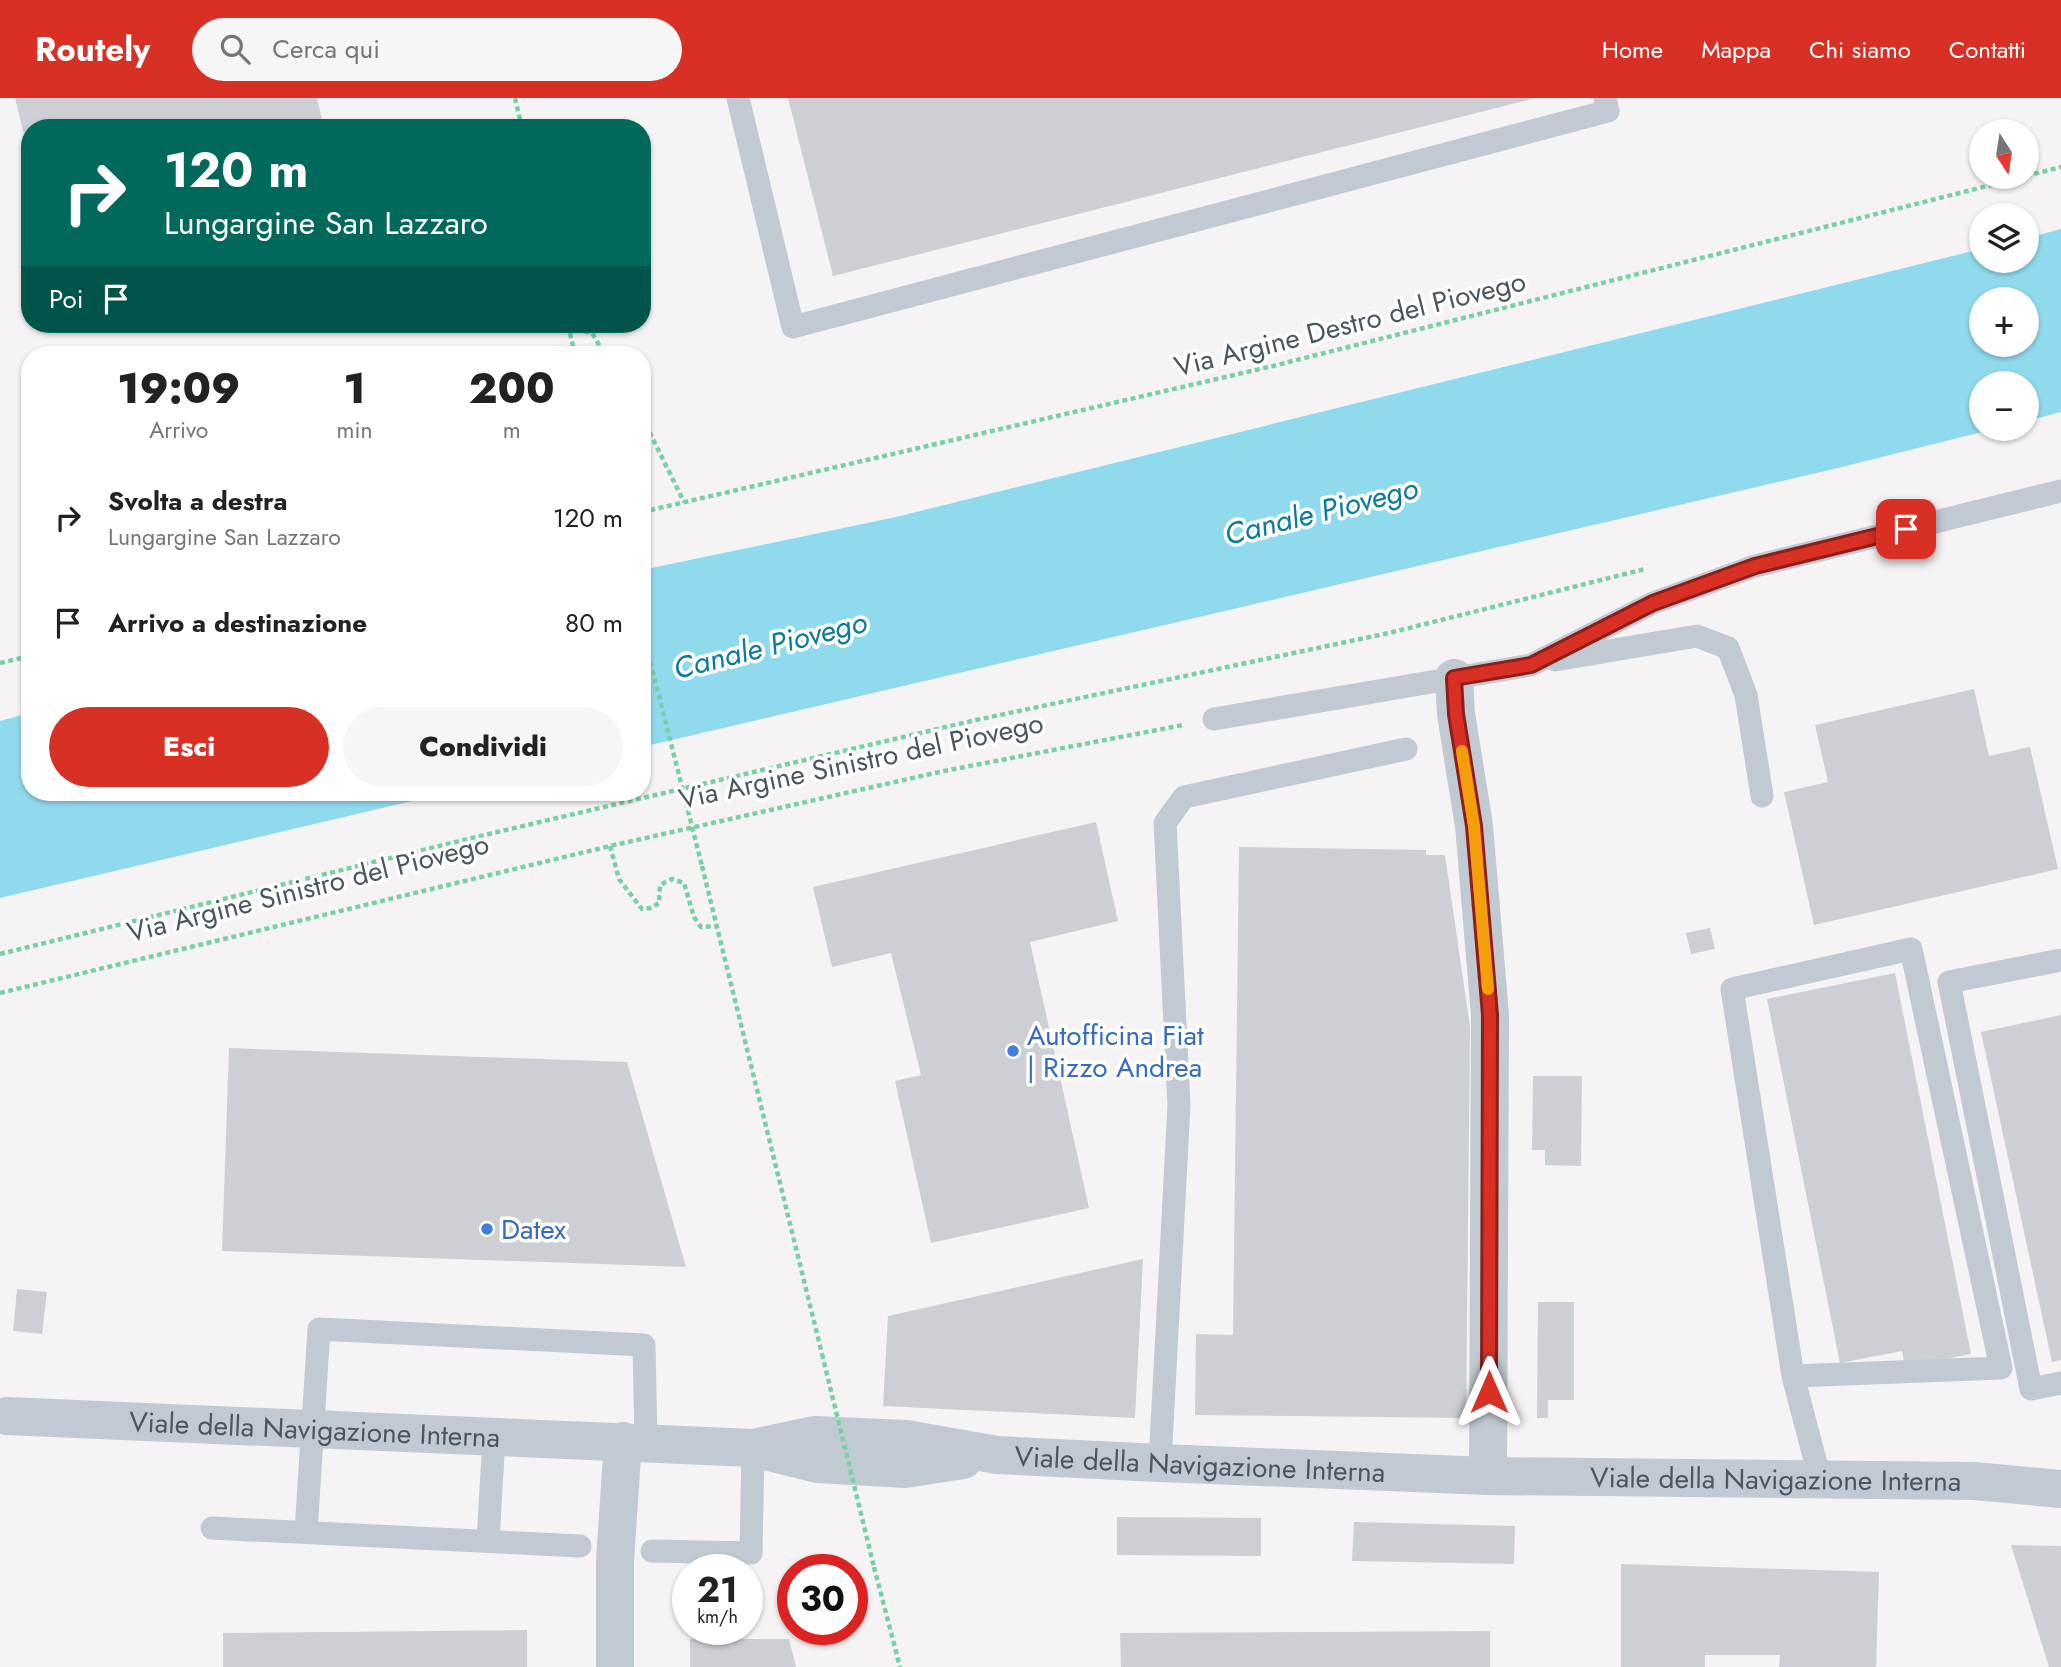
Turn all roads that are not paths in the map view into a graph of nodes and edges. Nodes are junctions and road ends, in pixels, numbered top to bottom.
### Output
1 (738, 98) edge
2 (1605, 98) edge
3 (2061, 491) edge
4 (1531, 665) junction
5 (1454, 678) junction
6 (1214, 719) road end
7 (1405, 748) dead end
8 (1762, 796) dead end
9 (2061, 960) edge
10 (1793, 1376) junction
11 (2061, 1383) edge
12 (4, 1416) edge
13 (312, 1428) junction
14 (494, 1437) junction
15 (634, 1442) junction
16 (753, 1448) junction
17 (1160, 1463) junction
18 (1488, 1476) junction
19 (1820, 1479) junction
20 (2061, 1489) edge
21 (212, 1528) dead end
22 (306, 1532) junction
23 (488, 1541) junction
24 (580, 1546) dead end
25 (652, 1551) dead end
26 (615, 1667) edge

1 - 2 lane
3 - 4 lane
4 - 5 lane
4 - 8 lane
5 - 6 lane
5 - 18 street
7 - 17 lane
9 - 11 lane
10 - 10 lane
10 - 19 lane
12 - 13 street, Viale della Navigazione Interna
13 - 14 street, Viale della Navigazione Interna
13 - 15 lane
13 - 22 lane
14 - 15 street, Viale della Navigazione Interna
14 - 23 lane
15 - 16 street, Viale della Navigazione Interna
15 - 26 street
16 - 17 street, Viale della Navigazione Interna
16 - 25 lane
17 - 18 street, Viale della Navigazione Interna
18 - 19 street, Viale della Navigazione Interna
19 - 20 street, Viale della Navigazione Interna
21 - 22 lane
22 - 23 lane
23 - 24 lane

